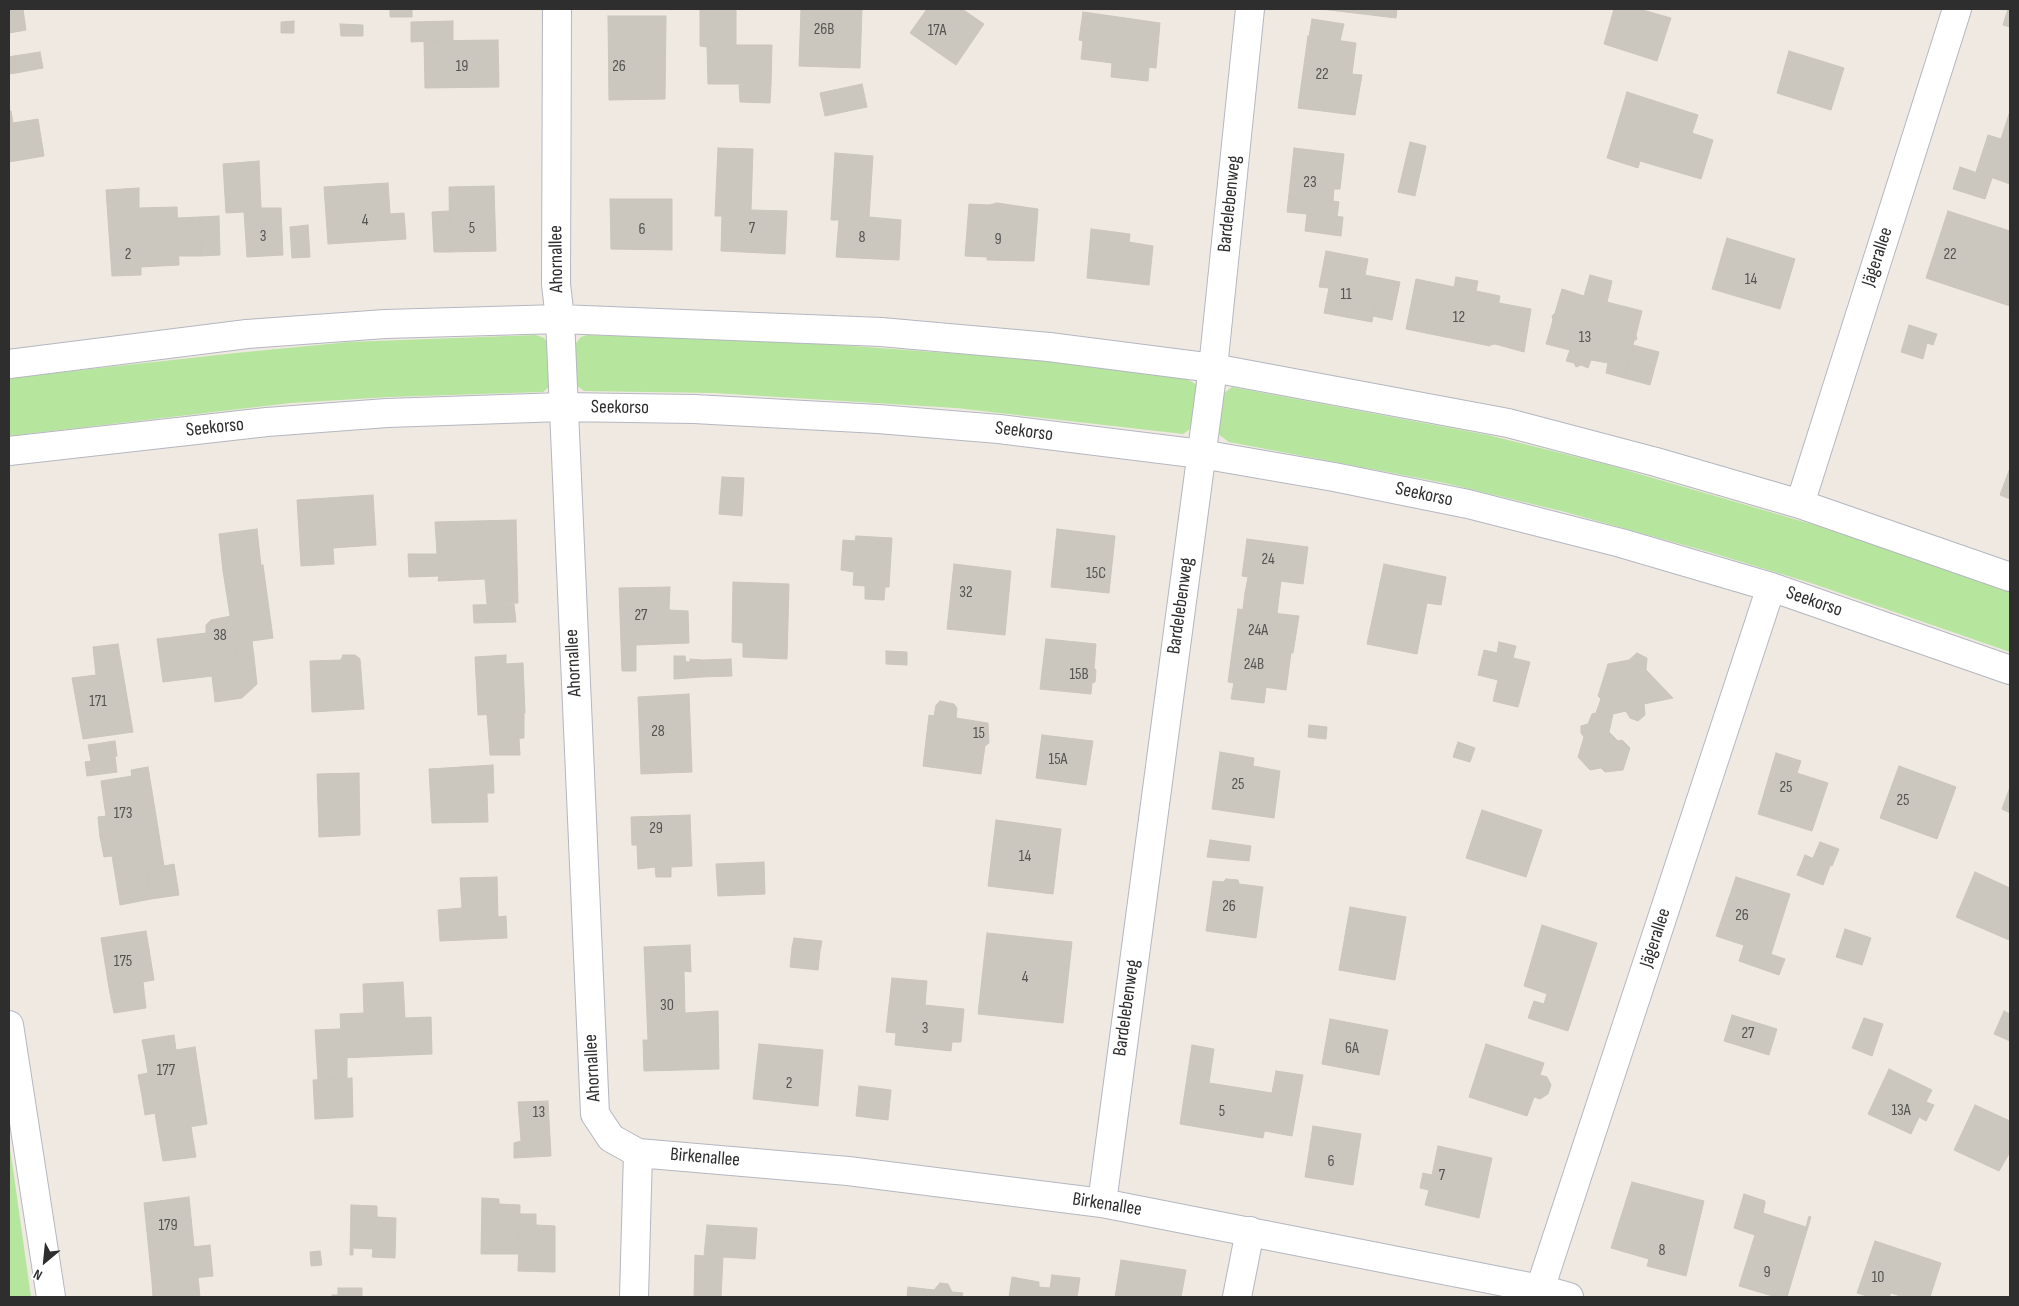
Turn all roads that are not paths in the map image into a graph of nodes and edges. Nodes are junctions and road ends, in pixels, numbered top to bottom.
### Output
1 (557, 9) edge
2 (1250, 9) edge
3 (1957, 9) edge
4 (560, 319) junction
5 (9, 364) edge
6 (1213, 368) junction
7 (562, 407) junction
8 (9, 451) edge
9 (1201, 454) junction
10 (1800, 504) junction
11 (2010, 577) edge
12 (1771, 587) junction
13 (2010, 670) edge
14 (9, 1025) edge
15 (638, 1153) junction
16 (1102, 1203) junction
17 (1250, 1230) junction
18 (1540, 1289) junction
19 (52, 1297) edge
20 (634, 1297) edge
21 (1237, 1297) edge
22 (1569, 1297) edge

1 - 4 street, Ahornallee
2 - 6 street, Bardelebenweg
3 - 10 street, Jägerallee
4 - 5 street
4 - 6 street
4 - 7 street, Ahornallee
6 - 9 street, Bardelebenweg
6 - 10 street
7 - 8 street, Seekorso
7 - 9 street, Seekorso
7 - 15 street, Ahornallee
9 - 12 street, Seekorso
9 - 16 street, Bardelebenweg
10 - 11 street
12 - 13 street, Seekorso
12 - 18 street, Jägerallee
14 - 19 street
15 - 16 street, Birkenallee
15 - 20 street
16 - 17 street, Birkenallee
17 - 18 street, Birkenallee
17 - 21 street
18 - 22 street, Birkenallee

